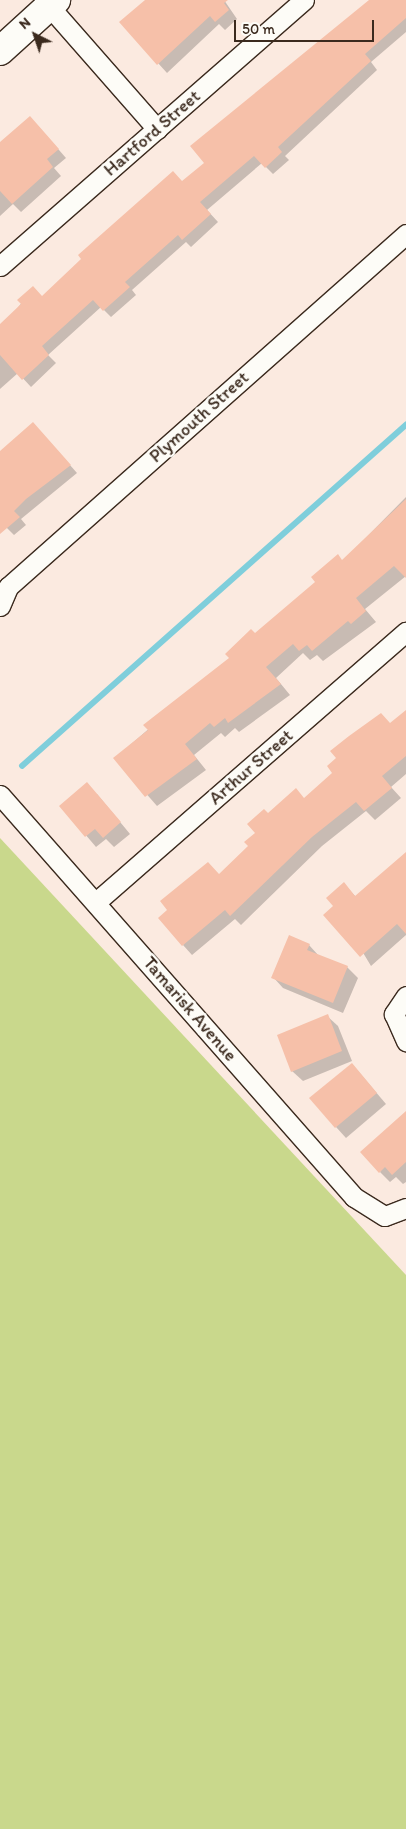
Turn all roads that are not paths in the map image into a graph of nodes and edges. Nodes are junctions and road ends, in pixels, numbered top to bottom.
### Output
1 (304, 0) edge
2 (53, 3) edge
3 (0, 50) edge
4 (157, 128) junction
5 (406, 234) edge
6 (0, 266) edge
7 (4, 582) edge
8 (0, 606) edge
9 (406, 632) edge
10 (0, 795) edge
11 (96, 902) junction
12 (406, 996) edge
13 (406, 1041) edge
14 (406, 1208) edge

1 - 4 street, Hartford Street
2 - 3 street
2 - 4 street
4 - 6 street, Hartford Street
5 - 7 street, Plymouth Street
7 - 8 street, Plymouth Street
9 - 11 street, Arthur Street
10 - 11 street, Tamarisk Avenue
11 - 14 street, Tamarisk Avenue
12 - 13 street

